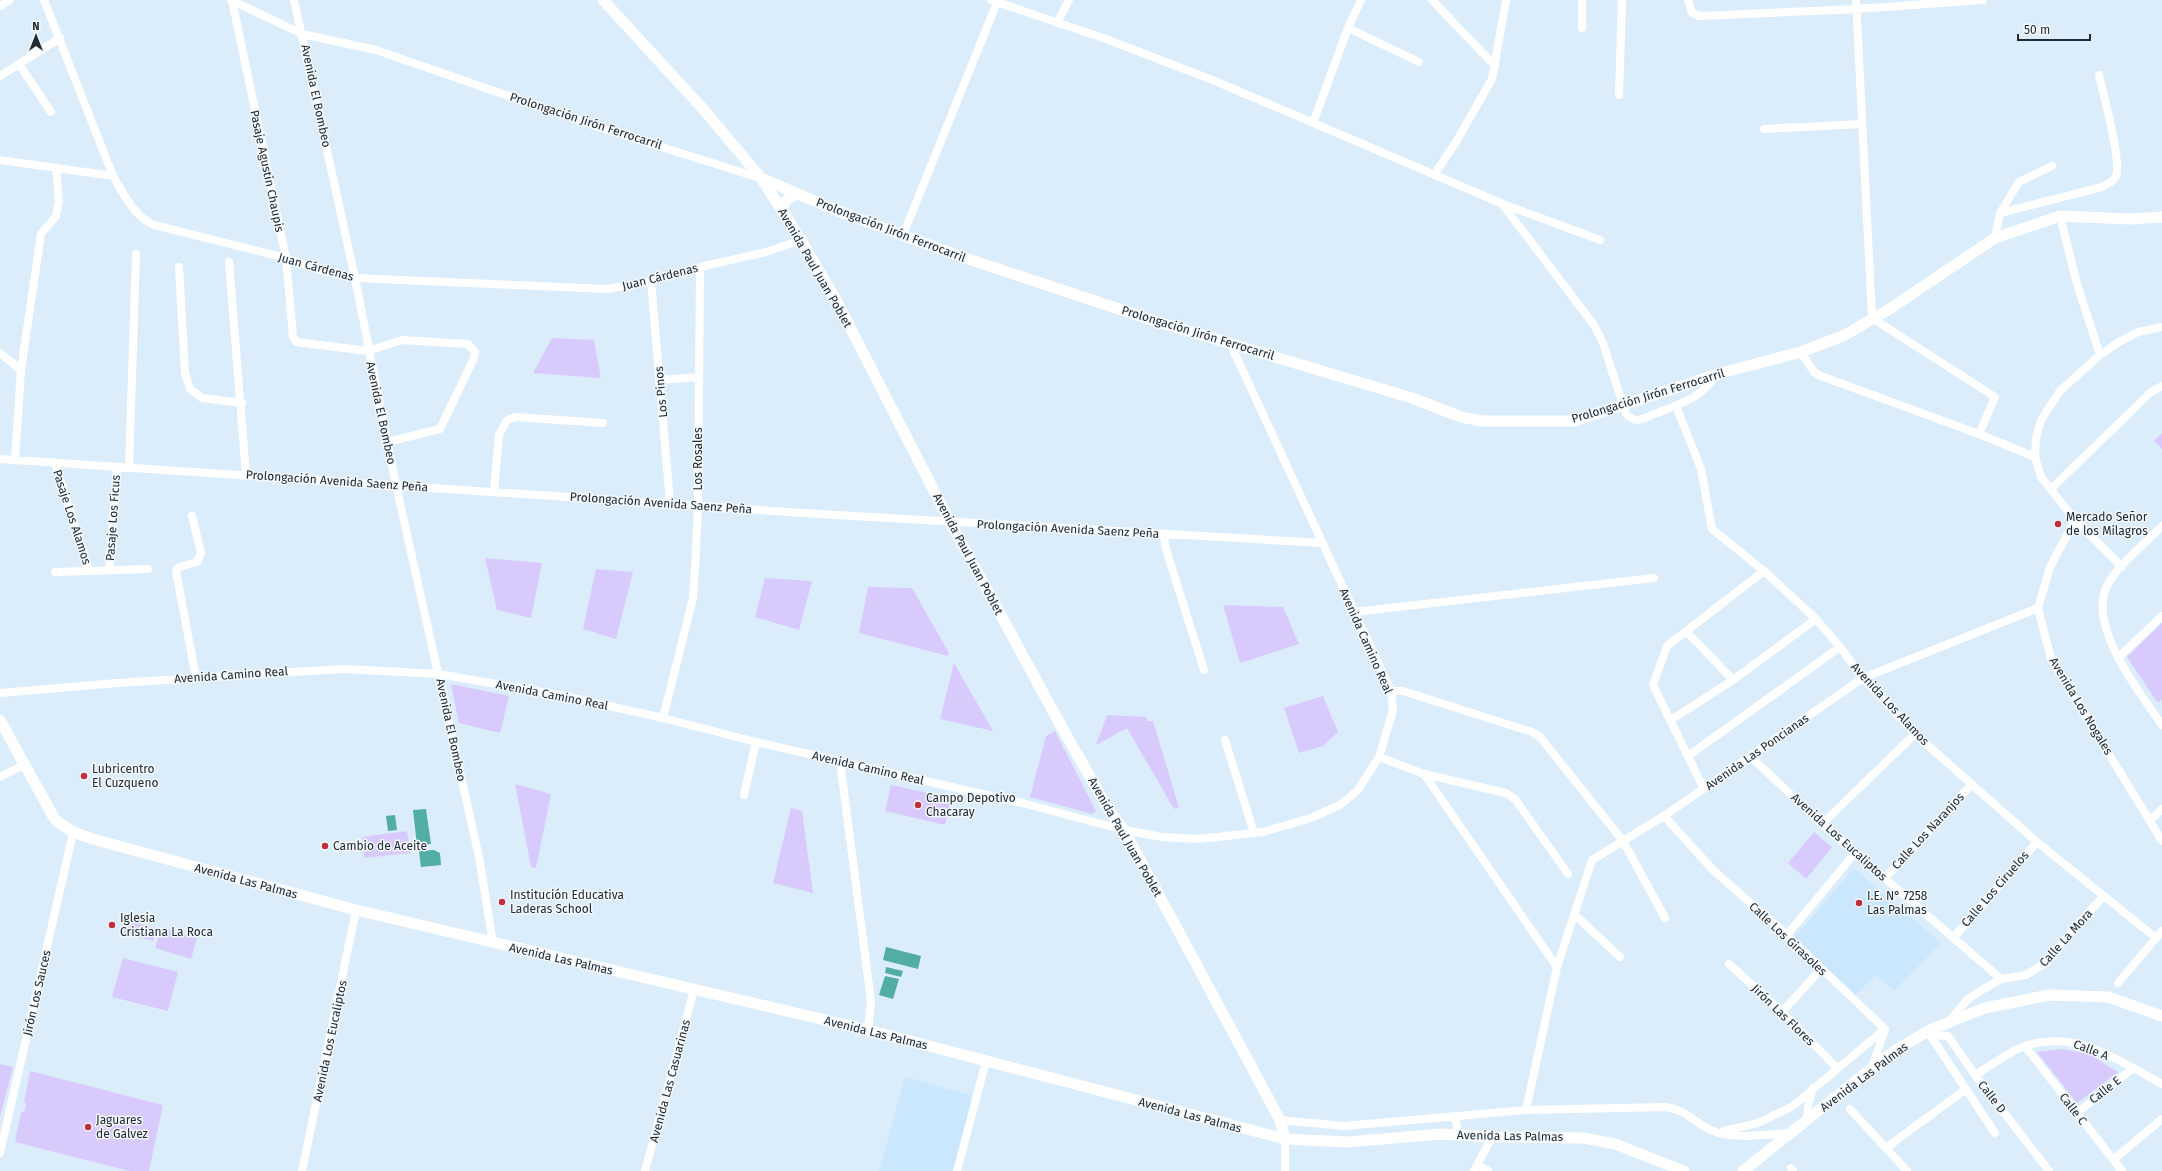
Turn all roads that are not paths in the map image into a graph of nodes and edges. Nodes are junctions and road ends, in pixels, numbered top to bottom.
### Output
1 (10, 0) edge
2 (44, 0) edge
3 (231, 0) edge
4 (294, 0) edge
5 (603, 0) edge
6 (1069, 0) edge
7 (1361, 0) edge
8 (1432, 0) edge
9 (1506, 0) edge
10 (1582, 0) edge
11 (1622, 0) edge
12 (1688, 0) edge
13 (1856, 0) edge
14 (1983, 0) edge
15 (995, 1) edge
16 (0, 6) edge
17 (1857, 9) junction
18 (1058, 23) junction
19 (1348, 28) junction
20 (1582, 28) dead end
21 (302, 34) junction
22 (60, 38) junction
23 (1419, 62) dead end
24 (19, 64) junction
25 (1495, 66) junction
26 (2099, 75) dead end
27 (0, 76) edge
28 (1619, 95) dead end
29 (51, 112) dead end
30 (1313, 123) junction
31 (1862, 124) junction
32 (1764, 130) dead end
33 (0, 160) edge
34 (2052, 166) dead end
35 (56, 168) junction
36 (1434, 175) junction
37 (113, 176) junction
38 (760, 178) junction
39 (798, 194) junction
40 (1503, 204) junction
41 (782, 210) junction
42 (2000, 213) junction
43 (2060, 216) junction
44 (2162, 217) edge
45 (903, 235) junction
46 (1995, 238) junction
47 (801, 240) junction
48 (1600, 240) dead end
49 (136, 254) dead end
50 (286, 258) junction
51 (230, 262) dead end
52 (179, 267) dead end
53 (700, 267) junction
54 (355, 278) junction
55 (651, 281) junction
56 (1872, 318) junction
57 (2162, 327) edge
58 (1230, 343) junction
59 (368, 351) junction
60 (1802, 352) junction
61 (0, 353) edge
62 (2100, 355) junction
63 (21, 370) junction
64 (1715, 375) junction
65 (699, 377) junction
66 (659, 380) junction
67 (2162, 386) edge
68 (242, 403) junction
69 (1623, 405) junction
70 (1676, 406) junction
71 (603, 423) dead end
72 (1979, 434) junction
73 (387, 442) junction
74 (2035, 457) junction
75 (0, 459) edge
76 (15, 460) junction
77 (55, 462) junction
78 (116, 466) junction
79 (129, 467) junction
80 (246, 475) junction
81 (396, 486) junction
82 (2051, 489) junction
83 (494, 491) junction
84 (670, 503) junction
85 (698, 506) junction
86 (192, 516) dead end
87 (2075, 520) junction
88 (950, 522) junction
89 (2162, 526) edge
90 (1164, 535) junction
91 (1322, 543) junction
92 (2122, 567) junction
93 (148, 568) dead end
94 (109, 570) junction
95 (90, 571) junction
96 (1764, 571) junction
97 (55, 572) dead end
98 (1654, 578) dead end
99 (2038, 608) junction
100 (1354, 612) junction
101 (2162, 616) edge
102 (1816, 619) junction
103 (1687, 632) junction
104 (1840, 647) junction
105 (2118, 658) junction
106 (1204, 670) dead end
107 (439, 674) junction
108 (196, 678) junction
109 (1863, 678) junction
110 (1733, 680) junction
111 (1391, 691) junction
112 (0, 693) edge
113 (663, 718) junction
114 (2160, 719) edge
115 (0, 720) edge
116 (1671, 720) junction
117 (1915, 734) junction
118 (1225, 740) dead end
119 (756, 742) junction
120 (1688, 756) junction
121 (1751, 756) junction
122 (1379, 757) junction
123 (840, 762) junction
124 (24, 765) junction
125 (1424, 774) junction
126 (0, 777) edge
127 (1972, 784) junction
128 (1704, 789) junction
129 (744, 794) dead end
130 (2162, 809) edge
131 (1664, 816) junction
132 (2150, 820) junction
133 (1822, 824) junction
134 (1124, 830) junction
135 (73, 833) junction
136 (1254, 833) junction
137 (1623, 841) junction
138 (2162, 841) edge
139 (2037, 842) junction
140 (1855, 853) junction
141 (1568, 874) dead end
142 (1885, 878) junction
143 (2103, 897) junction
144 (356, 910) junction
145 (1574, 914) junction
146 (1665, 918) dead end
147 (2162, 931) edge
148 (1786, 936) junction
149 (1954, 937) junction
150 (2156, 938) junction
151 (493, 943) junction
152 (1620, 957) dead end
153 (1728, 964) dead end
154 (1557, 967) junction
155 (1820, 970) junction
156 (2001, 979) junction
157 (2118, 983) dead end
158 (694, 990) junction
159 (1782, 1012) junction
160 (2162, 1016) edge
161 (1947, 1023) junction
162 (1885, 1029) junction
163 (868, 1030) junction
164 (1929, 1033) junction
165 (2025, 1046) junction
166 (986, 1061) junction
167 (1837, 1068) junction
168 (1872, 1068) junction
169 (2133, 1068) junction
170 (1975, 1075) junction
171 (2162, 1084) edge
172 (1814, 1088) junction
173 (1966, 1089) junction
174 (1850, 1108) dead end
175 (1526, 1110) junction
176 (2076, 1113) junction
177 (1455, 1117) junction
178 (1280, 1120) junction
179 (1807, 1121) junction
180 (2161, 1123) edge
181 (1717, 1133) junction
182 (1792, 1133) junction
183 (1995, 1133) dead end
184 (1459, 1135) junction
185 (1492, 1138) junction
186 (1285, 1139) junction
187 (1886, 1148) junction
188 (0, 1153) edge
189 (2113, 1160) junction
190 (1476, 1168) edge
191 (302, 1171) edge
192 (645, 1171) edge
193 (957, 1171) edge
194 (1286, 1171) edge
195 (1488, 1171) edge
196 (1684, 1171) edge
197 (1743, 1171) edge
198 (1907, 1171) edge
199 (2049, 1171) edge
200 (2122, 1171) edge

1 - 16 street
2 - 22 street, Juan Cárdenas
3 - 21 street, Prolongación Jirón Ferrocarril
3 - 50 street, Pasaje Agustín Chaupis
4 - 21 street, Avenida El Bombeo
5 - 38 street, Avenida Paul Juan Poblet
6 - 18 street
7 - 19 street
8 - 25 street
9 - 25 street
10 - 20 street
11 - 28 street
12 - 17 street
13 - 17 street
14 - 17 street
15 - 18 street
15 - 45 street
17 - 31 street
18 - 30 street
19 - 23 street
19 - 30 street
21 - 38 street, Prolongación Jirón Ferrocarril
21 - 54 street, Avenida El Bombeo
22 - 24 street
22 - 37 street, Juan Cárdenas
24 - 27 street
24 - 29 street
25 - 36 street
26 - 42 street
30 - 36 street
31 - 32 street
31 - 56 street
33 - 35 street
34 - 42 street
35 - 37 street
35 - 63 street
36 - 40 street
37 - 50 street, Juan Cárdenas
38 - 39 street, Prolongación Jirón Ferrocarril
38 - 41 street, Avenida Paul Juan Poblet
39 - 41 street
39 - 45 street, Prolongación Jirón Ferrocarril
40 - 48 street
40 - 69 street
41 - 47 street, Avenida Paul Juan Poblet
42 - 46 street
43 - 44 street, Prolongación Jirón Ferrocarril
43 - 46 street, Prolongación Jirón Ferrocarril
43 - 62 street
45 - 58 street, Prolongación Jirón Ferrocarril
46 - 56 street, Prolongación Jirón Ferrocarril
47 - 53 street, Juan Cárdenas
47 - 88 street, Avenida Paul Juan Poblet
49 - 79 street
50 - 54 street, Juan Cárdenas
50 - 59 street, Pasaje Agustín Chaupis
51 - 68 street
52 - 68 street
53 - 55 street, Juan Cárdenas
53 - 65 street, Los Rosales
54 - 55 street, Juan Cárdenas
54 - 59 street, Avenida El Bombeo
55 - 66 street, Los Pinos
56 - 60 street, Prolongación Jirón Ferrocarril
56 - 72 street
57 - 62 street
58 - 69 street, Prolongación Jirón Ferrocarril
58 - 91 street, Avenida Camino Real
59 - 73 street, Avenida El Bombeo
59 - 73 street
60 - 64 street, Prolongación Jirón Ferrocarril
60 - 72 street
61 - 63 street
62 - 74 street
63 - 76 street
64 - 69 street, Prolongación Jirón Ferrocarril
64 - 70 street
65 - 66 street
65 - 85 street, Los Rosales
66 - 84 street, Los Pinos
67 - 82 street
68 - 80 street
69 - 70 street
70 - 96 street, Avenida Los Alamos
71 - 83 street
72 - 74 street
73 - 81 street, Avenida El Bombeo
74 - 82 street
75 - 76 street, Prolongación Avenida Saenz Peña
76 - 77 street, Prolongación Avenida Saenz Peña
77 - 78 street, Prolongación Avenida Saenz Peña
77 - 95 street, Pasaje Los Alamos
78 - 79 street, Prolongación Avenida Saenz Peña
78 - 94 street, Pasaje Los Ficus
79 - 80 street, Prolongación Avenida Saenz Peña
80 - 81 street, Prolongación Avenida Saenz Peña
81 - 83 street, Prolongación Avenida Saenz Peña
81 - 107 street, Avenida El Bombeo
82 - 87 street
83 - 84 street, Prolongación Avenida Saenz Peña
84 - 85 street, Prolongación Avenida Saenz Peña
85 - 88 street, Prolongación Avenida Saenz Peña
85 - 113 street, Los Rosales
86 - 108 street
87 - 92 street
87 - 99 street
88 - 90 street, Prolongación Avenida Saenz Peña
88 - 134 street, Avenida Paul Juan Poblet
89 - 92 street
90 - 91 street, Prolongación Avenida Saenz Peña
90 - 106 street
91 - 100 street, Avenida Camino Real
92 - 105 street
93 - 94 street
94 - 95 street
95 - 97 street
96 - 102 street, Avenida Los Alamos
96 - 103 street
98 - 100 street
99 - 109 street, Avenida Las Poncianas
99 - 132 street, Avenida Los Nogales
100 - 111 street, Avenida Camino Real
101 - 105 street
102 - 104 street, Avenida Los Alamos
102 - 110 street
103 - 110 street
103 - 116 street
104 - 109 street, Avenida Los Alamos
104 - 120 street
105 - 114 street
107 - 108 street, Avenida Camino Real
107 - 113 street, Avenida Camino Real
107 - 151 street, Avenida El Bombeo
108 - 112 street, Avenida Camino Real
109 - 117 street, Avenida Los Alamos
109 - 121 street, Avenida Las Poncianas
110 - 116 street
111 - 122 street, Avenida Camino Real
111 - 137 street
113 - 119 street, Avenida Camino Real
115 - 124 street, Avenida Las Palmas
116 - 120 street
117 - 127 street, Avenida Los Alamos
117 - 133 street
118 - 136 street
119 - 123 street, Avenida Camino Real
119 - 129 street
120 - 128 street
121 - 128 street, Avenida Las Poncianas
121 - 133 street, Avenida Los Eucaliptos
122 - 125 street
122 - 136 street, Avenida Camino Real
123 - 134 street, Avenida Camino Real
123 - 163 street
124 - 126 street
124 - 135 street, Avenida Las Palmas
125 - 141 street
125 - 154 street
127 - 139 street, Avenida Los Alamos
127 - 142 street, Calle Los Naranjos
128 - 131 street, Avenida Las Poncianas
130 - 132 street
131 - 137 street, Avenida Las Poncianas
131 - 148 street, Calle Los Girasoles
132 - 138 street, Avenida Los Nogales
133 - 140 street, Avenida Los Eucaliptos
134 - 136 street, Avenida Camino Real
134 - 178 street, Avenida Paul Juan Poblet
135 - 144 street, Avenida Las Palmas
135 - 188 street, Jirón Los Sauces
137 - 145 street, Avenida Las Poncianas
137 - 146 street
139 - 143 street, Avenida Los Alamos
139 - 149 street, Calle Los Ciruelos
140 - 142 street, Avenida Los Eucaliptos
140 - 148 street
142 - 149 street, Avenida Los Eucaliptos
143 - 150 street, Avenida Los Alamos
143 - 156 street, Calle La Mora
144 - 151 street, Avenida Las Palmas
144 - 191 street, Avenida Los Eucaliptos
145 - 152 street
145 - 154 street, Avenida Las Poncianas
147 - 150 street
148 - 155 street, Calle Los Girasoles
149 - 156 street, Avenida Los Eucaliptos
150 - 157 street
151 - 158 street, Avenida Las Palmas
153 - 159 street, Jirón Las Flores
154 - 175 street, Avenida Las Poncianas
155 - 159 street
155 - 162 street, Calle Los Girasoles
156 - 161 street, Calle La Mora
158 - 163 street, Avenida Las Palmas
158 - 192 street, Avenida Las Casuarinas
159 - 167 street, Jirón Las Flores
160 - 161 street, Avenida Las Palmas
161 - 164 street, Avenida Las Palmas
162 - 167 street
162 - 168 street
163 - 166 street, Avenida Las Palmas
164 - 168 street, Avenida Las Palmas
164 - 170 street, Calle D
164 - 173 street
165 - 169 street, Calle A
165 - 170 street, Calle A
165 - 176 street, Calle C
166 - 186 street, Avenida Las Palmas
166 - 193 street
167 - 172 street
168 - 179 street, Avenida Las Palmas
169 - 171 street, Calle A
169 - 176 street, Calle E
170 - 199 street, Calle D
172 - 179 street
172 - 181 street
173 - 183 street
173 - 187 street
174 - 187 street
175 - 177 street
175 - 181 street
176 - 189 street, Calle C
177 - 178 street
177 - 184 street
178 - 186 street, Avenida Paul Juan Poblet
179 - 182 street, Avenida Las Palmas
180 - 189 street
181 - 182 street
182 - 197 street, Avenida Las Palmas
184 - 185 street, Avenida Las Palmas
184 - 186 street, Avenida Las Palmas
185 - 190 street
185 - 196 street, Avenida Las Palmas
186 - 194 street
187 - 198 street
189 - 200 street, Calle C
190 - 195 street

